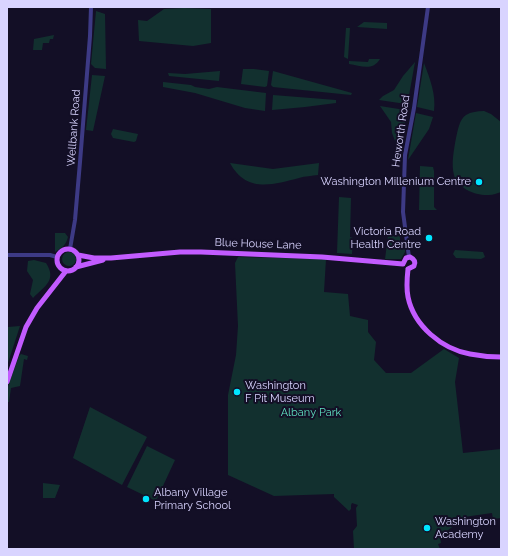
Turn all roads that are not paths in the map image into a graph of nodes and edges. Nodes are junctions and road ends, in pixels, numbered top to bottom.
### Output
1 (91, 7) edge
2 (428, 7) edge
3 (70, 249) junction
4 (7, 255) edge
5 (78, 255) junction
6 (58, 257) junction
7 (409, 257) junction
8 (111, 258) junction
9 (403, 264) junction
10 (76, 267) junction
11 (408, 269) junction
12 (66, 271) junction
13 (501, 358) edge
14 (7, 382) edge

1 - 3 street, Wellbank Road
2 - 7 street, Heworth Road
3 - 5 main road
3 - 6 main road
4 - 6 street
5 - 8 main road
5 - 10 main road
6 - 12 main road
7 - 9 main road
7 - 11 main road
8 - 9 main road, Blue House Lane
8 - 10 main road
9 - 11 main road
10 - 12 main road
11 - 13 main road
12 - 14 main road

